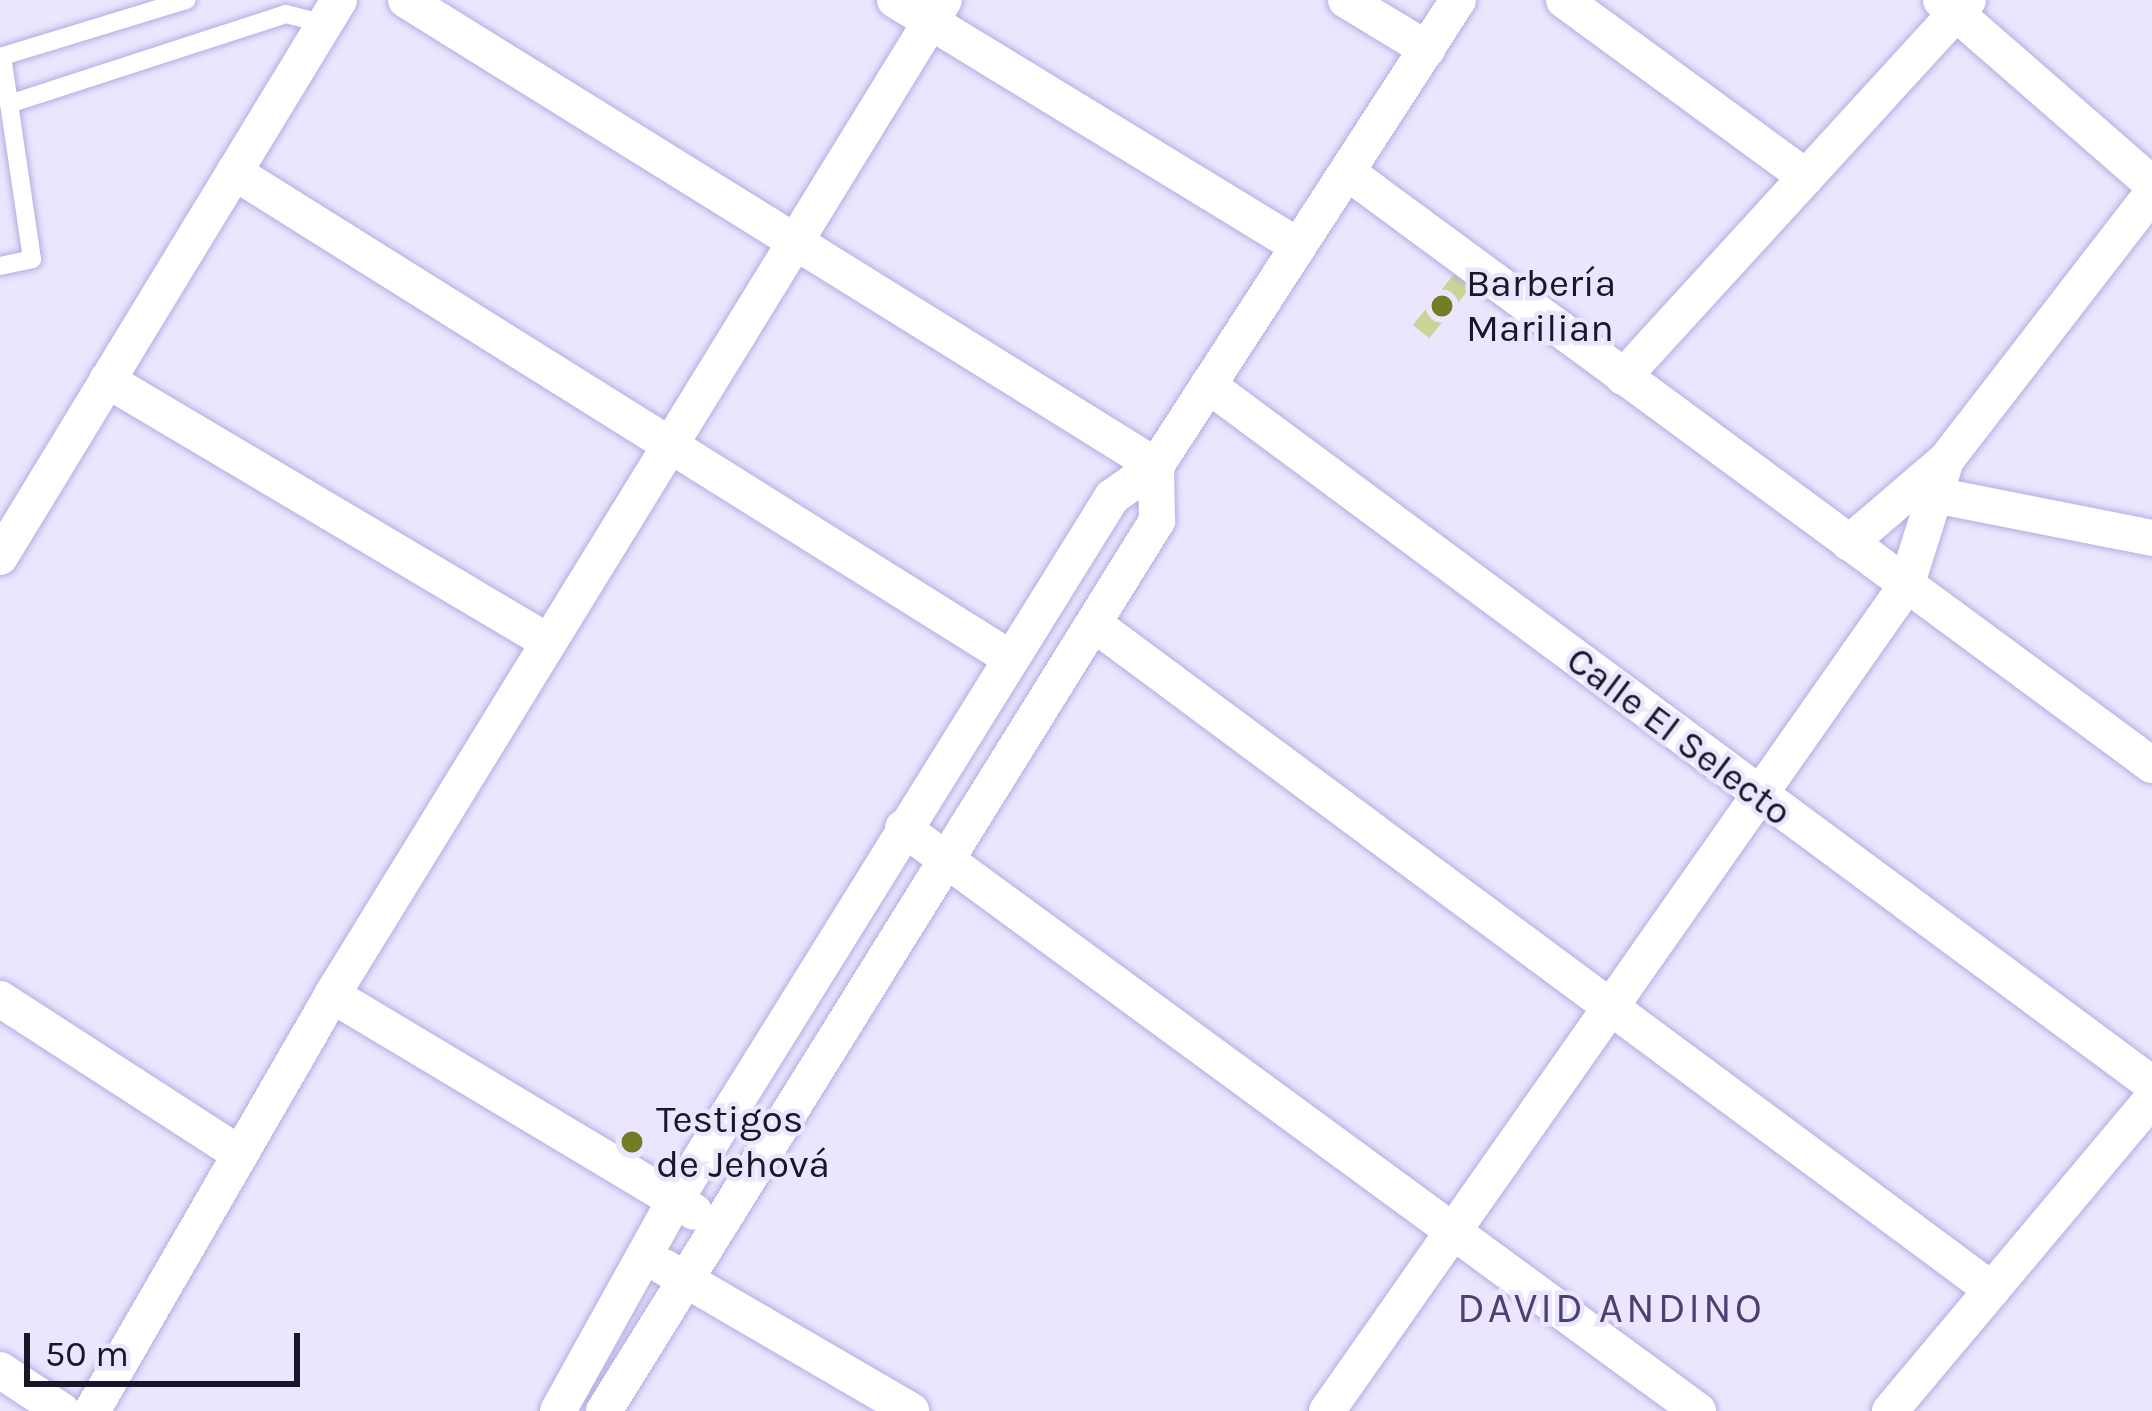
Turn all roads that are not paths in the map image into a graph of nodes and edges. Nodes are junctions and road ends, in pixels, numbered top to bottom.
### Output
1 (406, 0) edge
2 (895, 0) edge
3 (1346, 0) edge
4 (1458, 0) edge
5 (1564, 0) edge
6 (174, 2) edge
7 (1955, 4) edge
8 (938, 11) edge
9 (332, 12) edge
10 (1426, 49) junction
11 (1, 57) edge
12 (9, 104) junction
13 (234, 172) junction
14 (1347, 172) junction
15 (1806, 177) junction
16 (2152, 189) edge
17 (797, 243) junction
18 (1298, 246) junction
19 (0, 266) edge
20 (1623, 376) junction
21 (107, 380) junction
22 (1208, 385) junction
23 (667, 443) junction
24 (1156, 466) junction
25 (1941, 478) junction
26 (2152, 538) edge
27 (1849, 543) junction
28 (0, 557) edge
29 (1906, 586) junction
30 (1094, 624) junction
31 (547, 641) junction
32 (1010, 658) junction
33 (2152, 765) edge
34 (1763, 799) junction
35 (904, 828) junction
36 (950, 859) junction
37 (332, 995) junction
38 (0, 999) edge
39 (1611, 1011) junction
40 (2152, 1084) edge
41 (2152, 1099) edge
42 (240, 1154) junction
43 (675, 1200) junction
44 (718, 1227) junction
45 (1453, 1230) junction
46 (645, 1256) junction
47 (685, 1280) junction
48 (1992, 1290) junction
49 (0, 1370) edge
50 (62, 1411) edge
51 (92, 1411) edge
52 (558, 1411) edge
53 (604, 1411) edge
54 (911, 1411) edge
55 (1327, 1411) edge
56 (1699, 1411) edge
57 (1890, 1411) edge

1 - 17 street
2 - 8 street
3 - 10 street
4 - 10 street
5 - 15 street
6 - 11 lane
7 - 15 street
7 - 16 street
8 - 17 street
8 - 18 street
9 - 12 lane
9 - 13 street
10 - 14 street
11 - 12 lane
12 - 19 lane
13 - 21 street
13 - 23 street
14 - 18 street
14 - 20 street
15 - 20 street
16 - 25 street
17 - 23 street
17 - 24 street
18 - 22 street
20 - 27 street
21 - 28 street
21 - 31 street
22 - 24 street
22 - 34 street, Calle El Selecto
23 - 31 street
23 - 32 street
24 - 30 street
24 - 32 street
25 - 26 street
25 - 27 street
25 - 29 street
27 - 29 street
29 - 33 street
29 - 34 street
30 - 36 street
30 - 39 street
31 - 37 street
32 - 35 street
34 - 39 street
34 - 40 street, Calle El Selecto
35 - 36 street
35 - 43 street
36 - 44 street
36 - 45 street
37 - 42 street
37 - 43 street
38 - 42 street
39 - 45 street
39 - 48 street
41 - 48 street
42 - 51 street
43 - 44 street
43 - 46 street
44 - 47 street
45 - 55 street
45 - 56 street
46 - 47 street
46 - 52 street
47 - 53 street
47 - 54 street
48 - 57 street
49 - 50 street

